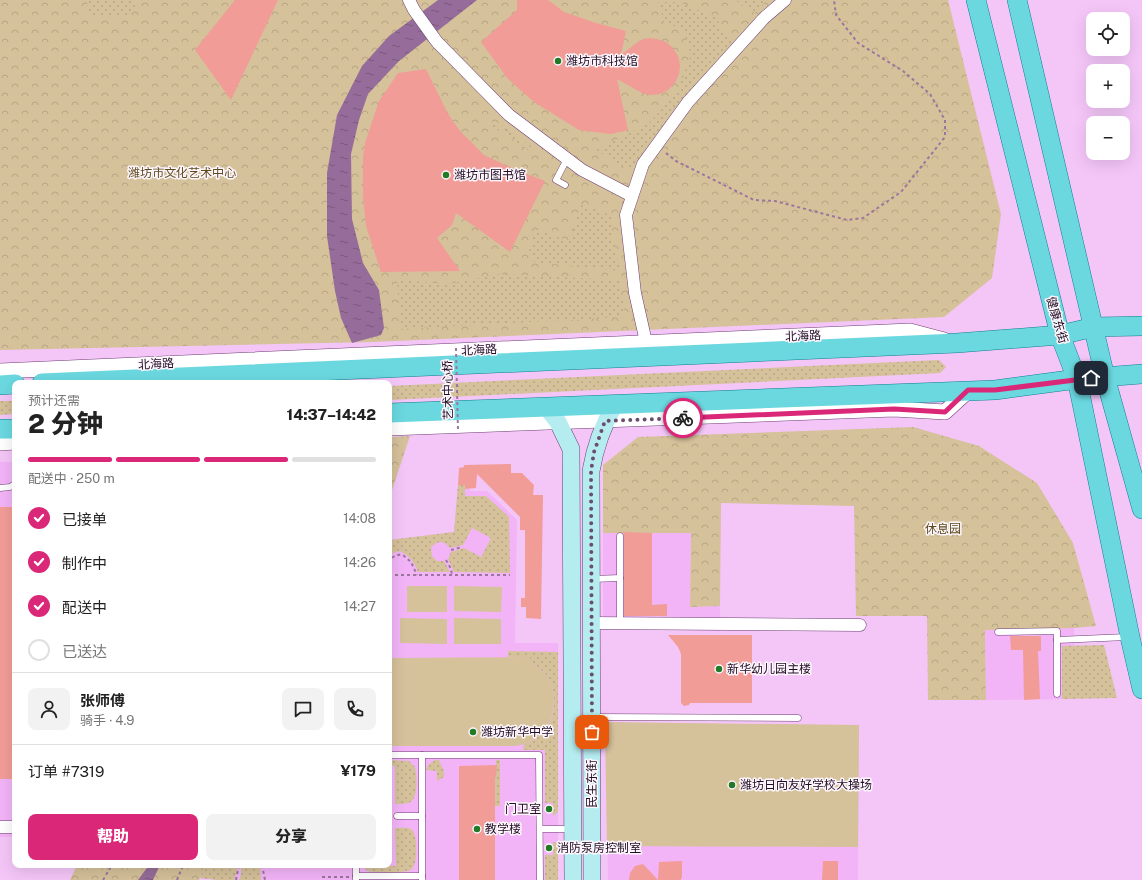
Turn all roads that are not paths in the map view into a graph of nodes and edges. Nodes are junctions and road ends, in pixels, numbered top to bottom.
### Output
1 (785, 0) edge
2 (976, 0) edge
3 (1017, 0) edge
4 (411, 5) edge
5 (567, 159) junction
6 (565, 185) dead end
7 (632, 196) junction
8 (1142, 326) edge
9 (1094, 327) junction
10 (1060, 335) junction
11 (646, 342) junction
12 (704, 347) junction
13 (0, 371) edge
14 (1142, 374) edge
15 (1105, 377) junction
16 (1077, 379) junction
17 (97, 380) edge
18 (12, 384) edge
19 (0, 385) edge
20 (894, 401) junction
21 (615, 404) junction
22 (546, 407) junction
23 (392, 413) edge
24 (605, 421) junction
25 (558, 422) junction
26 (392, 428) edge
27 (0, 429) edge
28 (12, 429) edge
29 (12, 442) edge
30 (0, 443) edge
31 (12, 486) edge
32 (0, 488) edge
33 (1142, 509) edge
34 (620, 536) dead end
35 (620, 578) junction
36 (591, 579) junction
37 (591, 623) junction
38 (620, 623) junction
39 (860, 625) dead end
40 (998, 632) dead end
41 (1130, 637) junction
42 (1057, 640) junction
43 (1142, 689) edge
44 (1057, 694) dead end
45 (592, 717) junction
46 (798, 718) dead end
47 (392, 755) edge
48 (422, 755) junction
49 (397, 816) dead end
50 (422, 816) junction
51 (0, 827) edge
52 (12, 827) edge
53 (540, 829) junction
54 (573, 829) junction
55 (356, 878) edge
56 (422, 878) edge
57 (540, 880) edge
58 (573, 880) edge
59 (592, 880) edge

1 - 7 street
2 - 10 main road, 健康东街
3 - 9 main road
4 - 5 street
5 - 6 lane
5 - 7 street
7 - 11 street
8 - 9 main road, 北海路
9 - 10 main road, 北海路
9 - 15 main road
10 - 12 main road, 北海路
10 - 16 main road, 健康东街
11 - 12 street, 北海路
11 - 13 street, 北海路
12 - 17 main road, 北海路
14 - 15 main road
15 - 16 main road
15 - 33 main road
16 - 20 main road
16 - 41 main road, 健康东街
18 - 19 main road
20 - 21 main road
20 - 24 street
21 - 22 main road
21 - 24 main road, 民生东街
22 - 23 main road
22 - 25 main road, 民生东街
24 - 25 street
24 - 36 main road, 民生东街
25 - 26 street
25 - 54 main road, 民生东街
27 - 28 main road
29 - 30 street
31 - 32 lane
34 - 35 lane
35 - 36 lane
35 - 38 lane
36 - 37 main road, 民生东街
37 - 38 street
37 - 45 main road, 民生东街
38 - 39 street
40 - 42 lane
41 - 42 lane
41 - 43 main road, 健康东街
42 - 44 lane
45 - 46 lane
45 - 59 main road, 民生东街
47 - 48 lane
48 - 50 lane
48 - 53 lane
49 - 50 lane
50 - 56 lane
51 - 52 street
53 - 54 lane
53 - 57 lane
54 - 58 main road, 民生东街
55 - 56 lane

